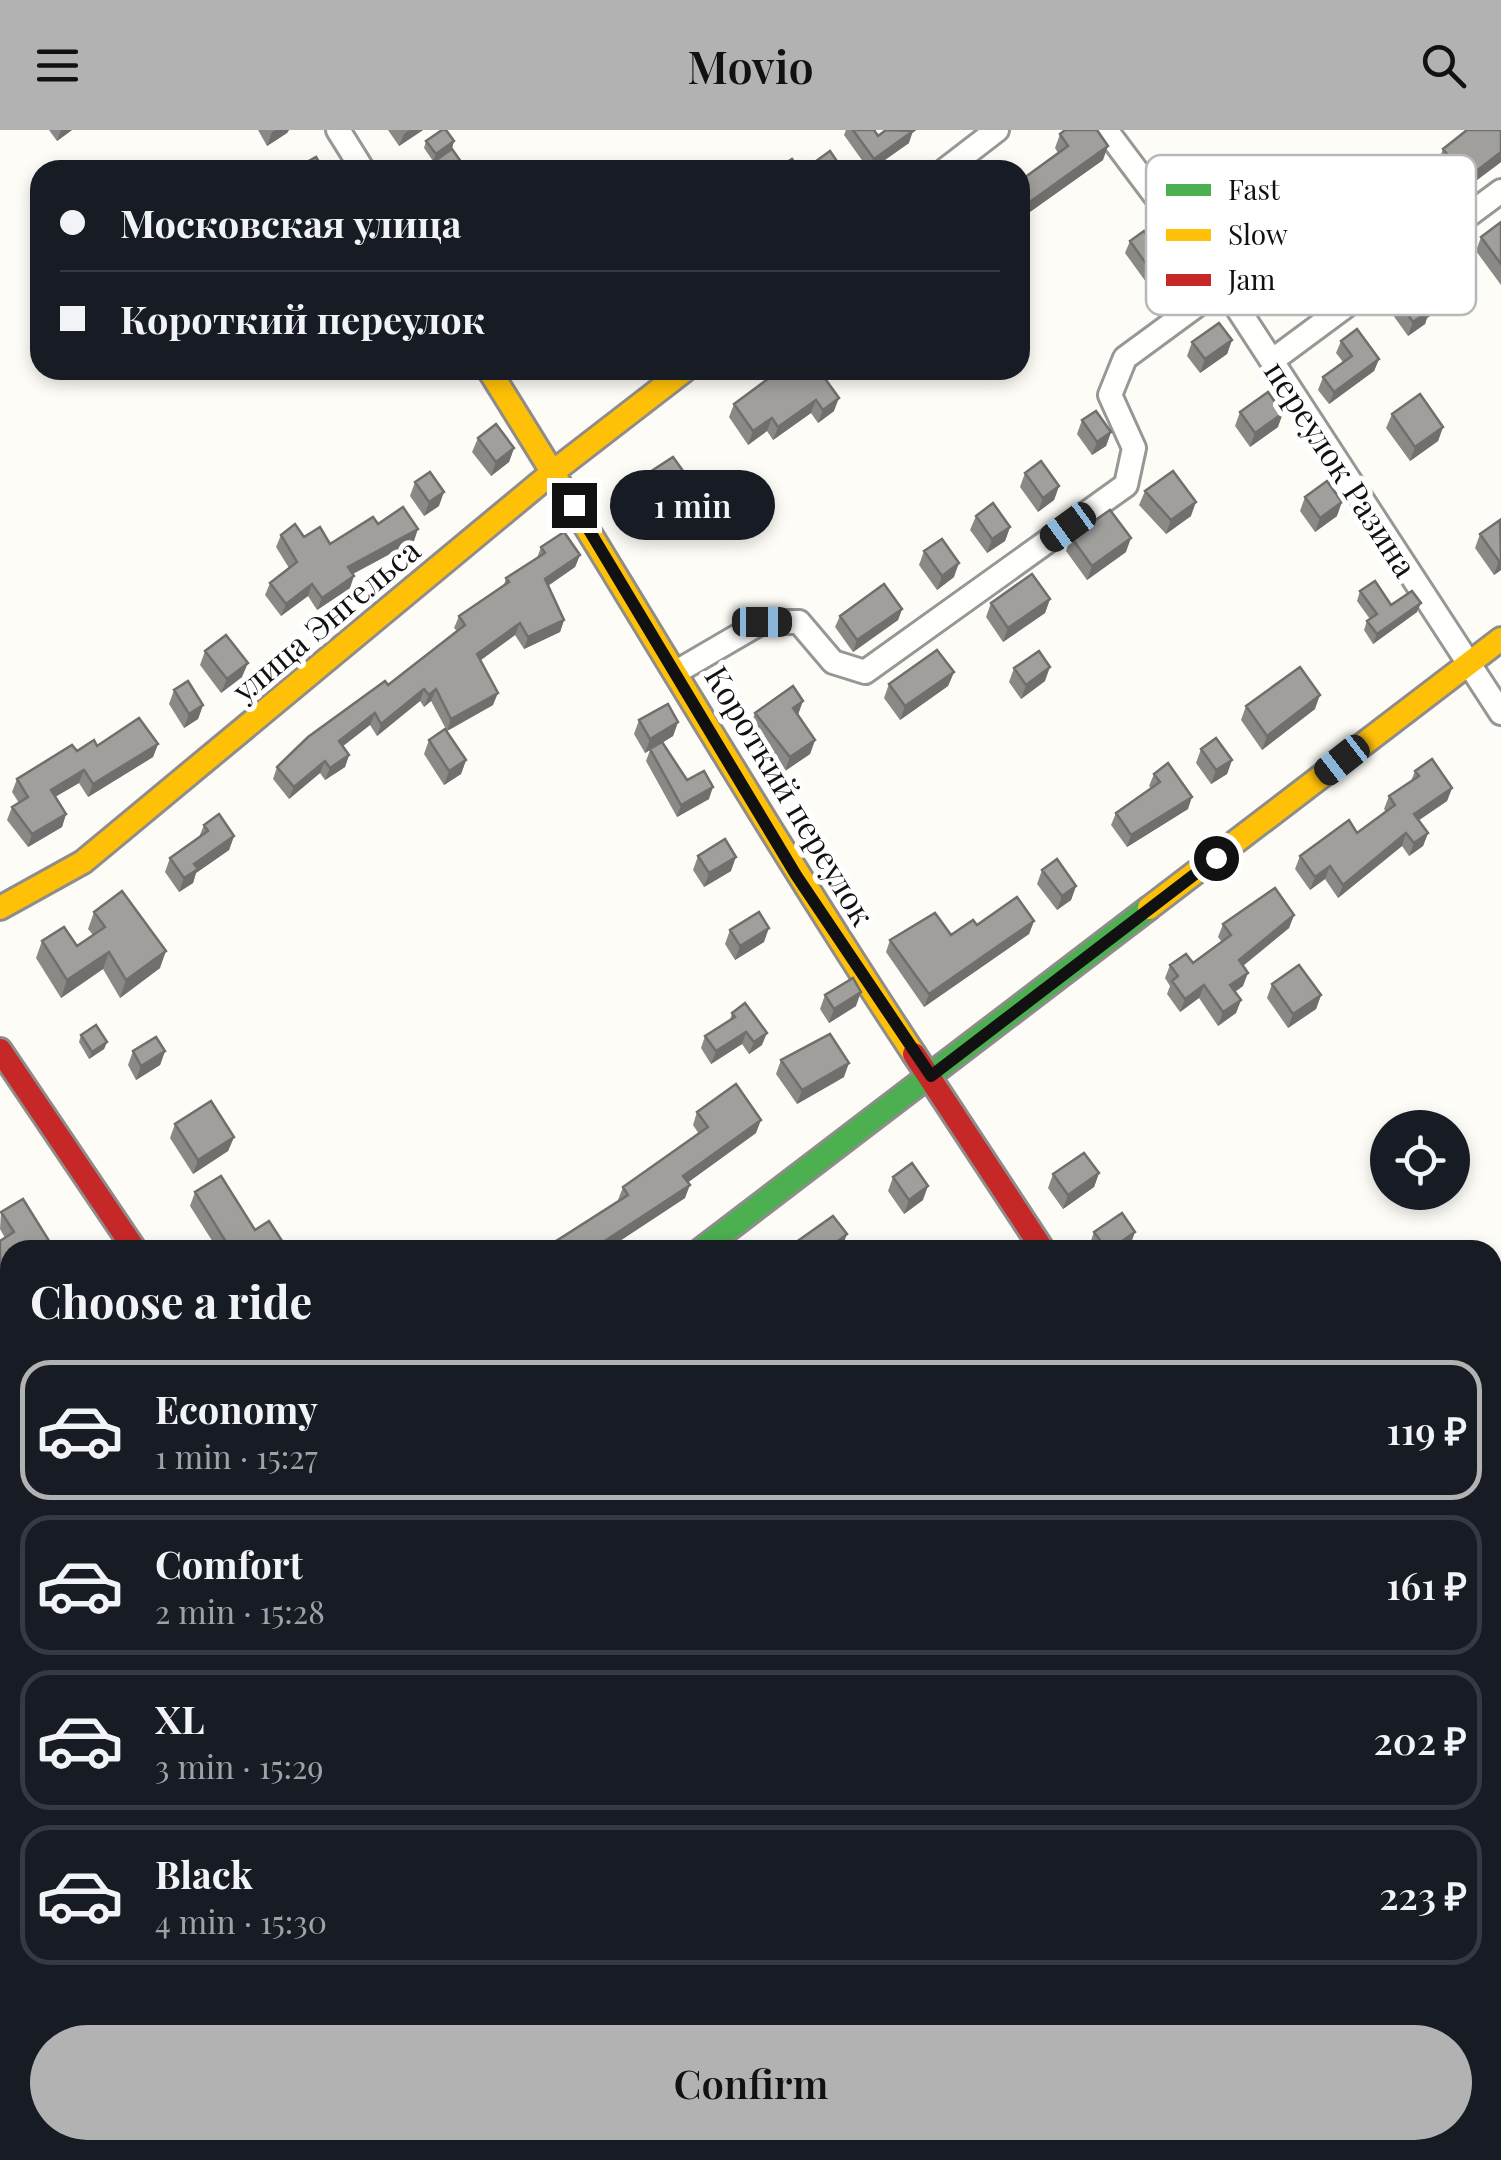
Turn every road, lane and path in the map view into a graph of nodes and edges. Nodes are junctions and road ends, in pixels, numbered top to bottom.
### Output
1 (338, 130) edge
2 (997, 130) edge
3 (1106, 130) edge
4 (357, 160) edge
5 (958, 160) edge
6 (1146, 183) edge
7 (1501, 191) edge
8 (1476, 209) edge
9 (1184, 315) edge
10 (1242, 315) edge
11 (1333, 315) edge
12 (1272, 360) junction
13 (495, 380) edge
14 (673, 380) edge
15 (553, 472) junction
16 (1501, 639) edge
17 (1469, 664) junction
18 (678, 671) junction
19 (1501, 713) edge
20 (0, 908) edge
21 (0, 1050) edge
22 (931, 1076) junction
23 (127, 1240) edge
24 (714, 1240) edge
25 (1037, 1240) edge

1 - 4 street
2 - 5 street
3 - 6 street, переулок Разина
7 - 8 street
9 - 18 street
10 - 12 street, переулок Разина
11 - 12 street
12 - 17 street, переулок Разина
13 - 15 street, Короткий переулок
14 - 15 street, улица Энгельса
15 - 18 street, Короткий переулок
15 - 20 street, улица Энгельса
16 - 17 street
17 - 19 street, переулок Разина
17 - 22 street
18 - 22 street, Короткий переулок
21 - 23 street
22 - 24 street
22 - 25 street, Короткий переулок

